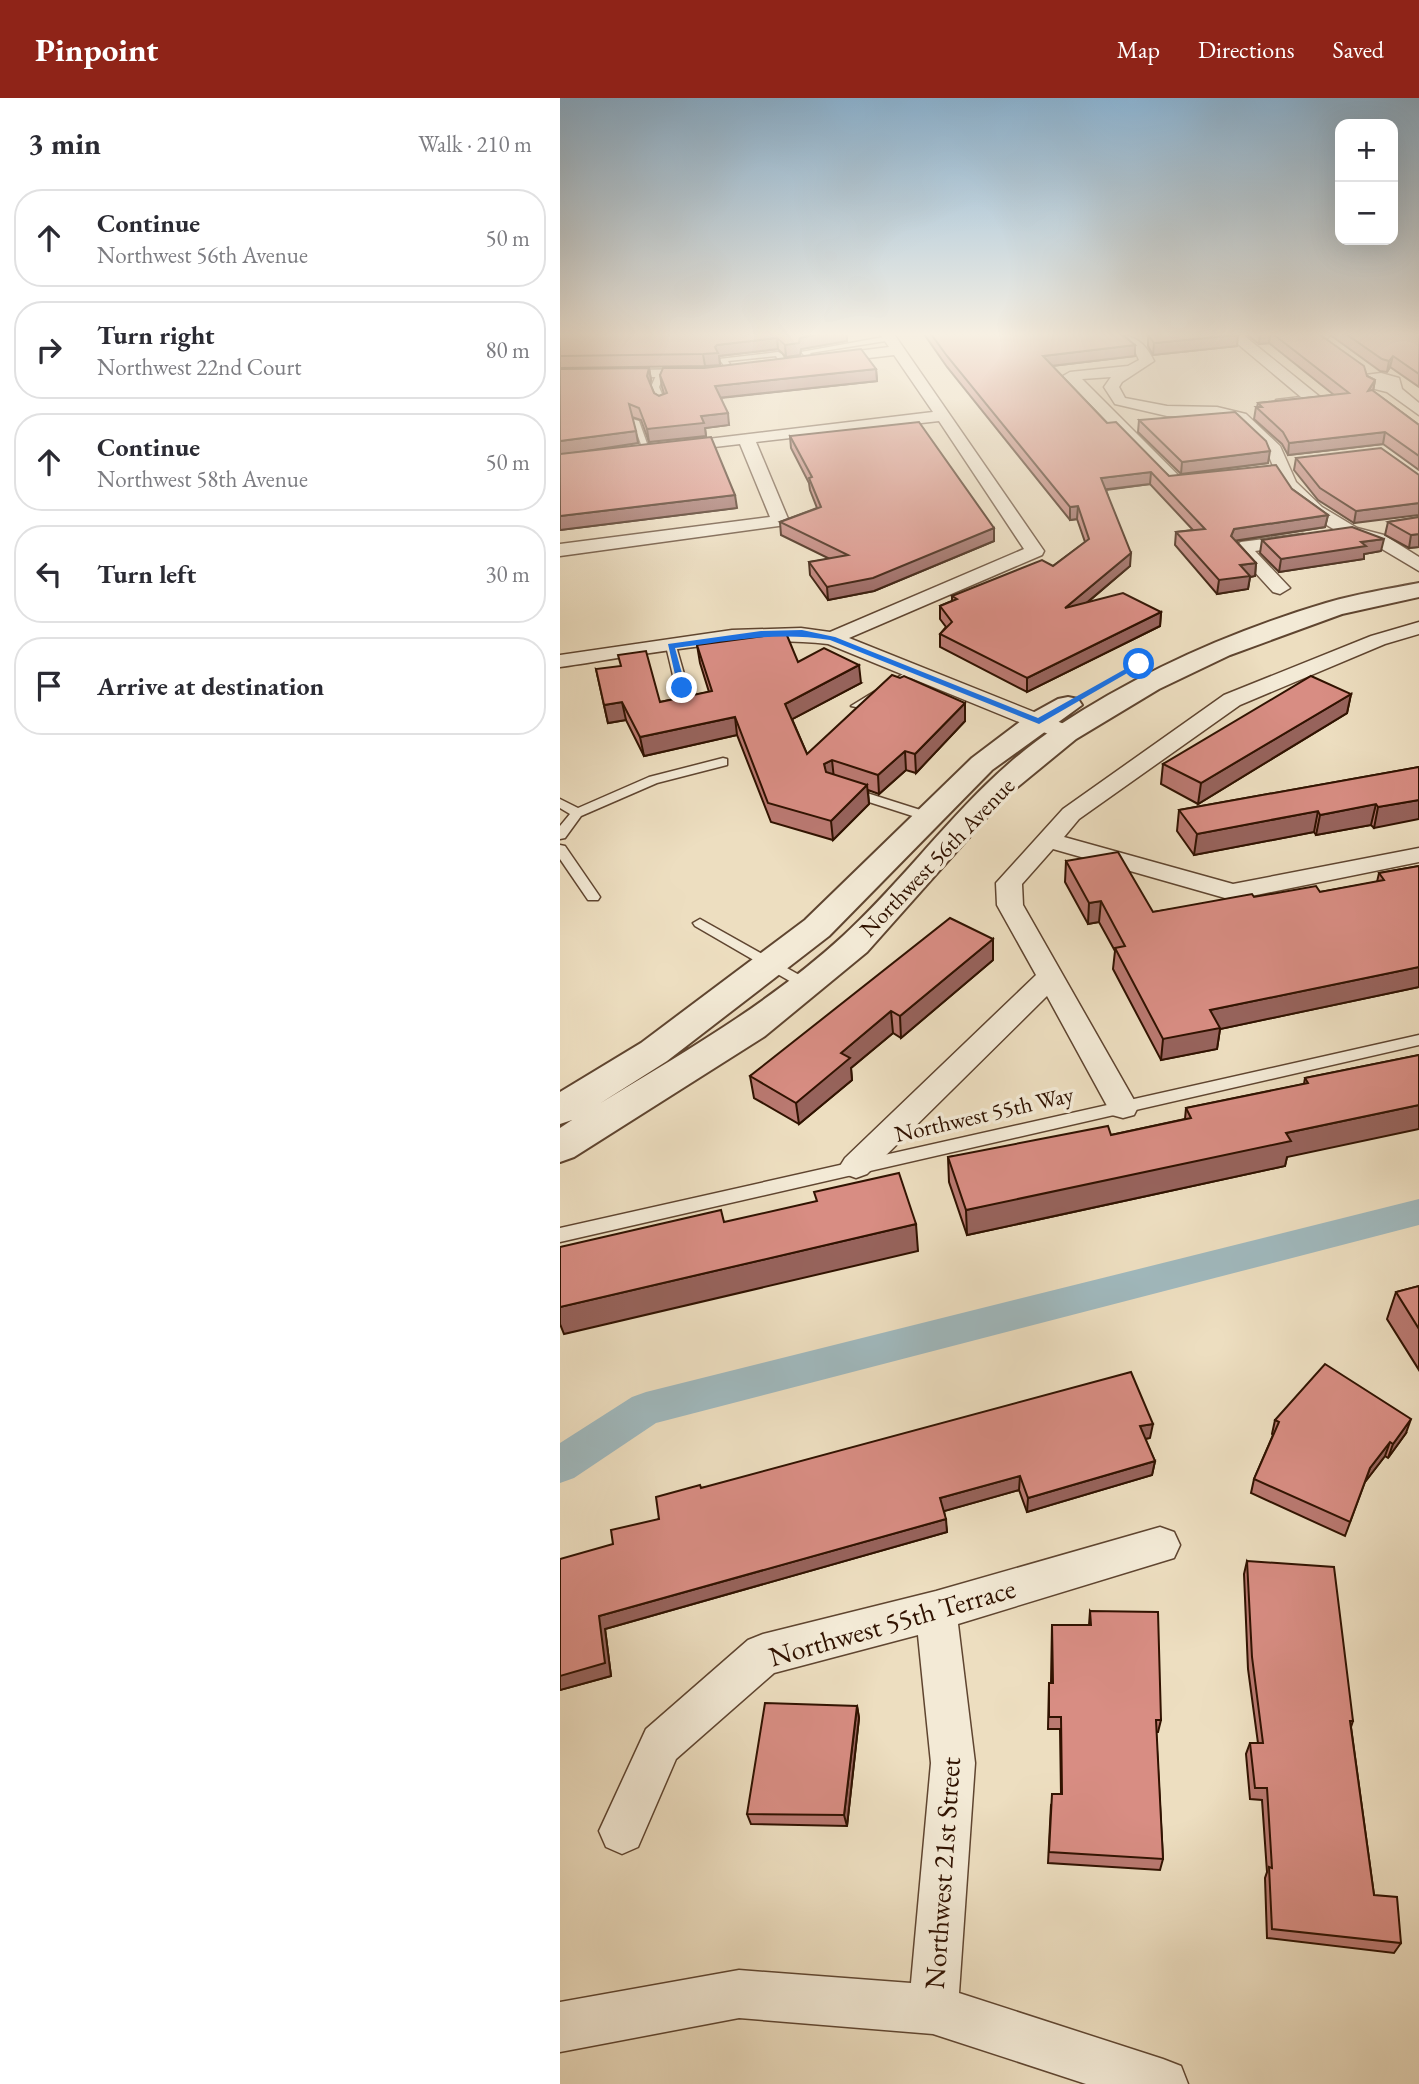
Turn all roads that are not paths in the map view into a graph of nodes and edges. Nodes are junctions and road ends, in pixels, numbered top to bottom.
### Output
1 (1135, 426) edge
2 (636, 427) edge
3 (847, 427) edge
4 (949, 427) edge
5 (1250, 427) edge
6 (746, 438) junction
7 (640, 450) joint
8 (1229, 476) edge
9 (1392, 526) edge
10 (1351, 532) junction
11 (560, 550) edge
12 (1416, 579) edge
13 (1280, 588) dead end
14 (1419, 628) edge
15 (832, 638) junction
16 (671, 646) junction
17 (560, 661) edge
18 (913, 671) junction
19 (682, 688) dead end
20 (857, 706) edge
21 (1052, 727) junction
22 (723, 762) dead end
23 (833, 785) edge
24 (560, 803) edge
25 (577, 813) junction
26 (929, 817) junction
27 (560, 835) edge
28 (1048, 840) junction
29 (560, 849) edge
30 (1419, 855) edge
31 (593, 897) dead end
32 (700, 923) dead end
33 (771, 964) junction
34 (1050, 977) junction
35 (805, 984) junction
36 (1419, 1040) edge
37 (1123, 1107) junction
38 (565, 1118) edge
39 (856, 1166) junction
40 (560, 1235) edge
41 (1160, 1545) dead end
42 (936, 1611) junction
43 (622, 1831) dead end
44 (933, 2009) junction
45 (560, 2027) edge
46 (1163, 2084) edge

1 - 8 street
2 - 7 lane
3 - 6 street
4 - 15 street
5 - 10 street
6 - 7 street
6 - 11 street
9 - 10 street
10 - 12 street
10 - 13 street
12 - 21 street, Northwest 56th Avenue
14 - 28 street
15 - 16 street
15 - 18 street
16 - 17 street
16 - 19 lane
18 - 20 lane
18 - 21 street
21 - 26 street, Northwest 56th Avenue
21 - 35 street, Northwest 56th Avenue
22 - 25 lane
23 - 26 lane
24 - 25 lane
25 - 27 lane
26 - 33 street, Northwest 56th Avenue
28 - 30 street
28 - 34 street
29 - 31 lane
32 - 33 lane
33 - 35 lane
33 - 38 street, Northwest 56th Avenue
34 - 37 street
34 - 39 street
35 - 38 street, Northwest 56th Avenue
36 - 37 lane, Northwest 55th Way
37 - 39 lane, Northwest 55th Way
39 - 40 lane, Northwest 55th Way
41 - 42 street, Northwest 55th Terrace
42 - 43 street, Northwest 55th Terrace
42 - 44 street, Northwest 21st Street
44 - 45 street
44 - 46 street

